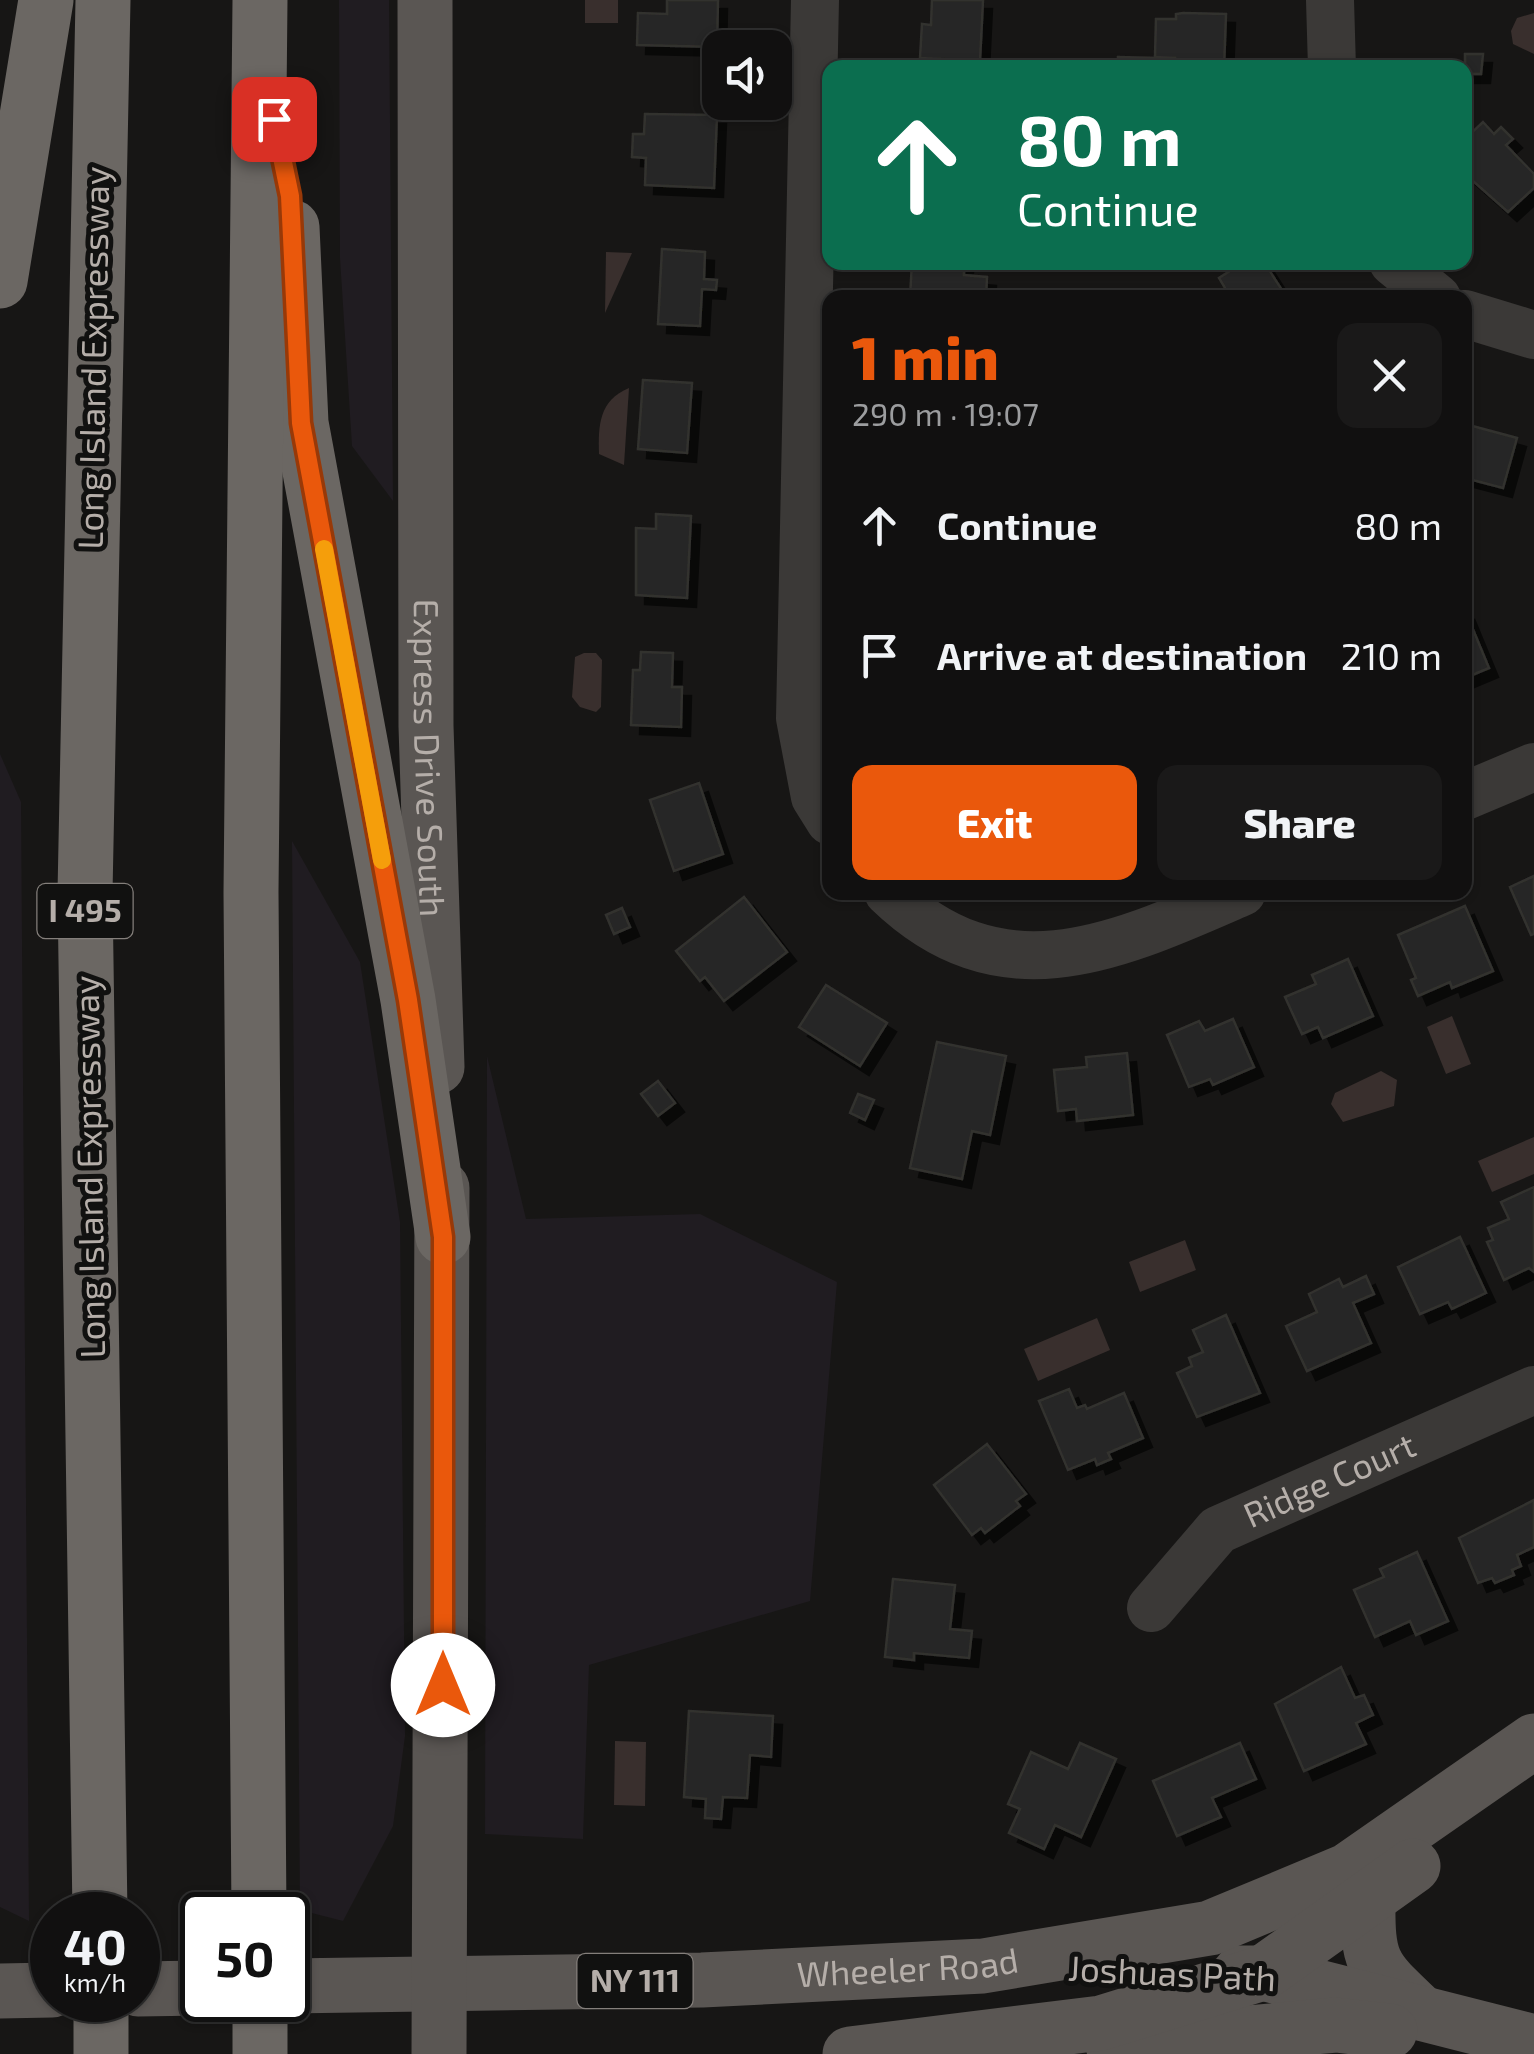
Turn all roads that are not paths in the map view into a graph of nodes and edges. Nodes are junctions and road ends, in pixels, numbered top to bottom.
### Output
1 (46, 0) edge
2 (103, 0) edge
3 (426, 0) edge
4 (815, 0) edge
5 (1330, 0) edge
6 (259, 22) edge
7 (1332, 60) edge
8 (1402, 270) edge
9 (0, 282) edge
10 (1427, 290) edge
11 (1472, 316) edge
12 (1534, 336) edge
13 (1534, 767) edge
14 (1472, 793) edge
15 (822, 808) edge
16 (896, 900) edge
17 (1223, 900) edge
18 (443, 1237) junction
19 (1534, 1390) edge
20 (1151, 1608) dead end
21 (1534, 1742) edge
22 (100, 1892) edge
23 (260, 1892) edge
24 (1368, 1898) junction
25 (983, 1966) junction
26 (1263, 1974) junction
27 (442, 1983) junction
28 (310, 1986) edge
29 (30, 1990) edge
30 (0, 1991) edge
31 (1421, 2013) junction
32 (100, 2022) edge
33 (260, 2022) edge
34 (1534, 2044) edge
35 (1170, 2048) edge
36 (101, 2054) edge
37 (260, 2054) edge
38 (440, 2054) edge
39 (850, 2054) edge
40 (1025, 2054) edge

1 - 9 highway
2 - 22 highway, Long Island Expressway / I 495
3 - 18 main road, Express Drive South
4 - 15 street
5 - 7 street
6 - 18 highway
6 - 23 highway
8 - 10 street
11 - 12 street
13 - 14 street
16 - 17 street
18 - 27 main road, Express Drive South
19 - 20 street, Ridge Court
21 - 24 main road, Wheeler Road
21 - 25 main road, Wheeler Road
24 - 26 main road, Wheeler Road
24 - 31 main road
25 - 26 main road, Joshuas Path / NY 111
25 - 27 main road, Wheeler Road / NY 111
26 - 31 main road, Joshuas Path / NY 111
26 - 39 main road, Wheeler Road
27 - 28 main road, Wheeler Road / NY 111
27 - 38 main road, Express Drive South
29 - 30 main road
31 - 34 main road, Joshuas Path / NY 111
32 - 36 highway
33 - 37 highway
34 - 35 main road, Joshuas Path / NY 111
35 - 40 main road, Joshuas Path / NY 111

